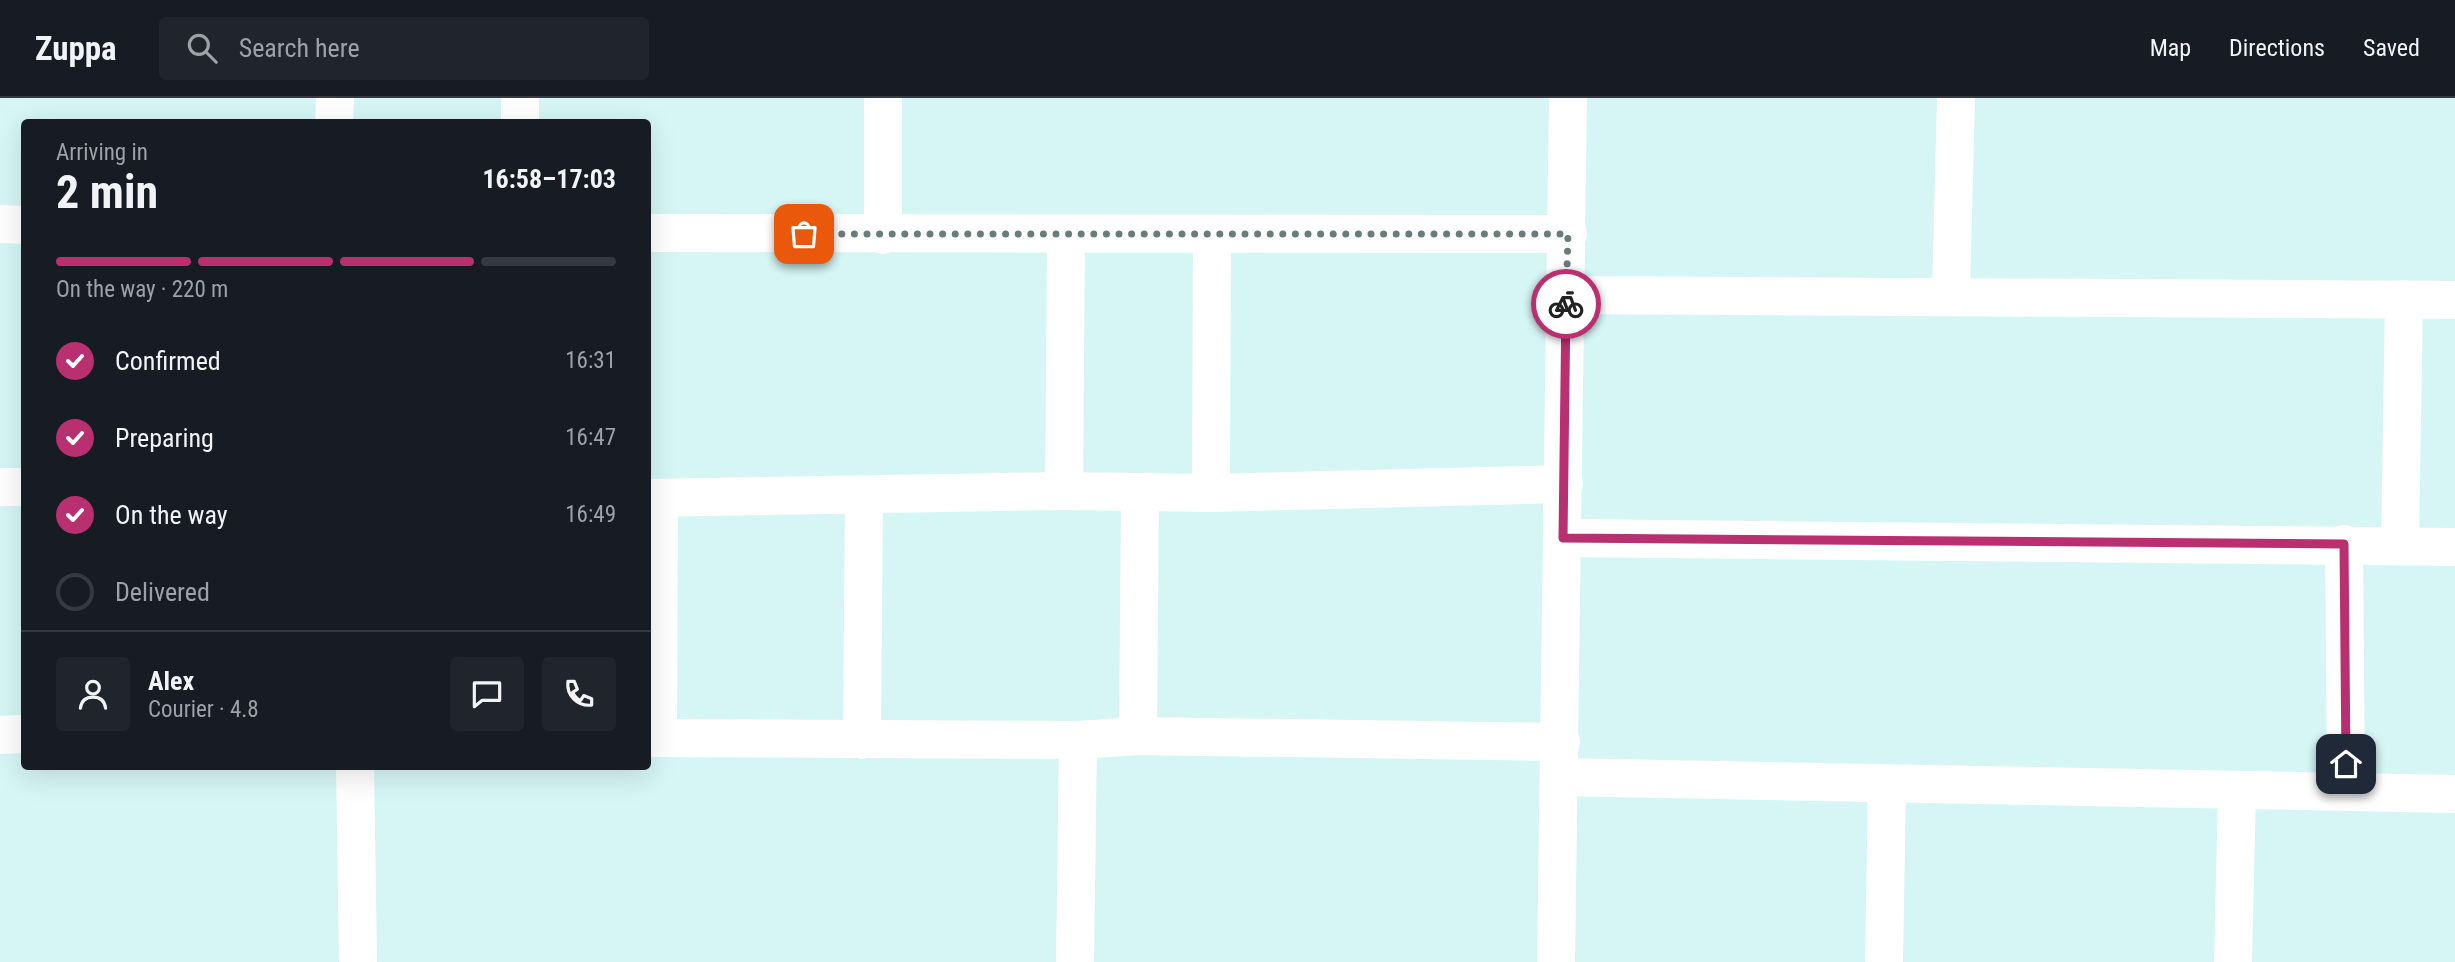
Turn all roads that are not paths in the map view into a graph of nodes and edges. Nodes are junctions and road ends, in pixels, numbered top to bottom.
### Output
1 (335, 98) edge
2 (520, 98) edge
3 (883, 98) edge
4 (1569, 98) edge
5 (1956, 98) edge
6 (334, 119) edge
7 (520, 119) edge
8 (0, 224) edge
9 (21, 225) edge
10 (651, 233) edge
11 (1066, 234) junction
12 (1568, 234) junction
13 (883, 235) junction
14 (1212, 235) junction
15 (1566, 296) junction
16 (1951, 296) junction
17 (2404, 299) junction
18 (2455, 299) edge
19 (1564, 484) junction
20 (0, 487) edge
21 (21, 487) edge
22 (1064, 491) junction
23 (1140, 493) junction
24 (1211, 493) junction
25 (864, 496) junction
26 (653, 498) edge
27 (1563, 538) junction
28 (2344, 544) junction
29 (2400, 546) junction
30 (2455, 547) edge
31 (0, 734) edge
32 (21, 734) edge
33 (1138, 736) junction
34 (653, 738) edge
35 (862, 740) junction
36 (1078, 740) junction
37 (1560, 760) junction
38 (355, 770) edge
39 (1887, 785) junction
40 (2237, 791) junction
41 (2346, 791) junction
42 (2455, 794) edge
43 (358, 962) edge
44 (1075, 962) edge
45 (1556, 962) edge
46 (1884, 962) edge
47 (2234, 962) edge

1 - 6 street
2 - 7 street
3 - 13 street
4 - 12 street
5 - 16 street
8 - 9 street
10 - 13 street
11 - 13 street
11 - 14 street
11 - 22 street
12 - 14 street
12 - 15 street
14 - 24 street
15 - 16 street
15 - 19 street
16 - 17 street
17 - 18 street
17 - 29 street
19 - 24 street
19 - 27 street
20 - 21 street
22 - 23 street
22 - 25 street
23 - 24 street
23 - 33 street
25 - 26 street
25 - 35 street
26 - 34 street
27 - 28 street
27 - 37 street
28 - 29 street
28 - 41 street
29 - 30 street
31 - 32 street
33 - 36 street
33 - 37 street
34 - 35 street
35 - 36 street
36 - 44 street
37 - 39 street
37 - 45 street
38 - 43 street
39 - 40 street
39 - 46 street
40 - 41 street
40 - 47 street
41 - 42 street

